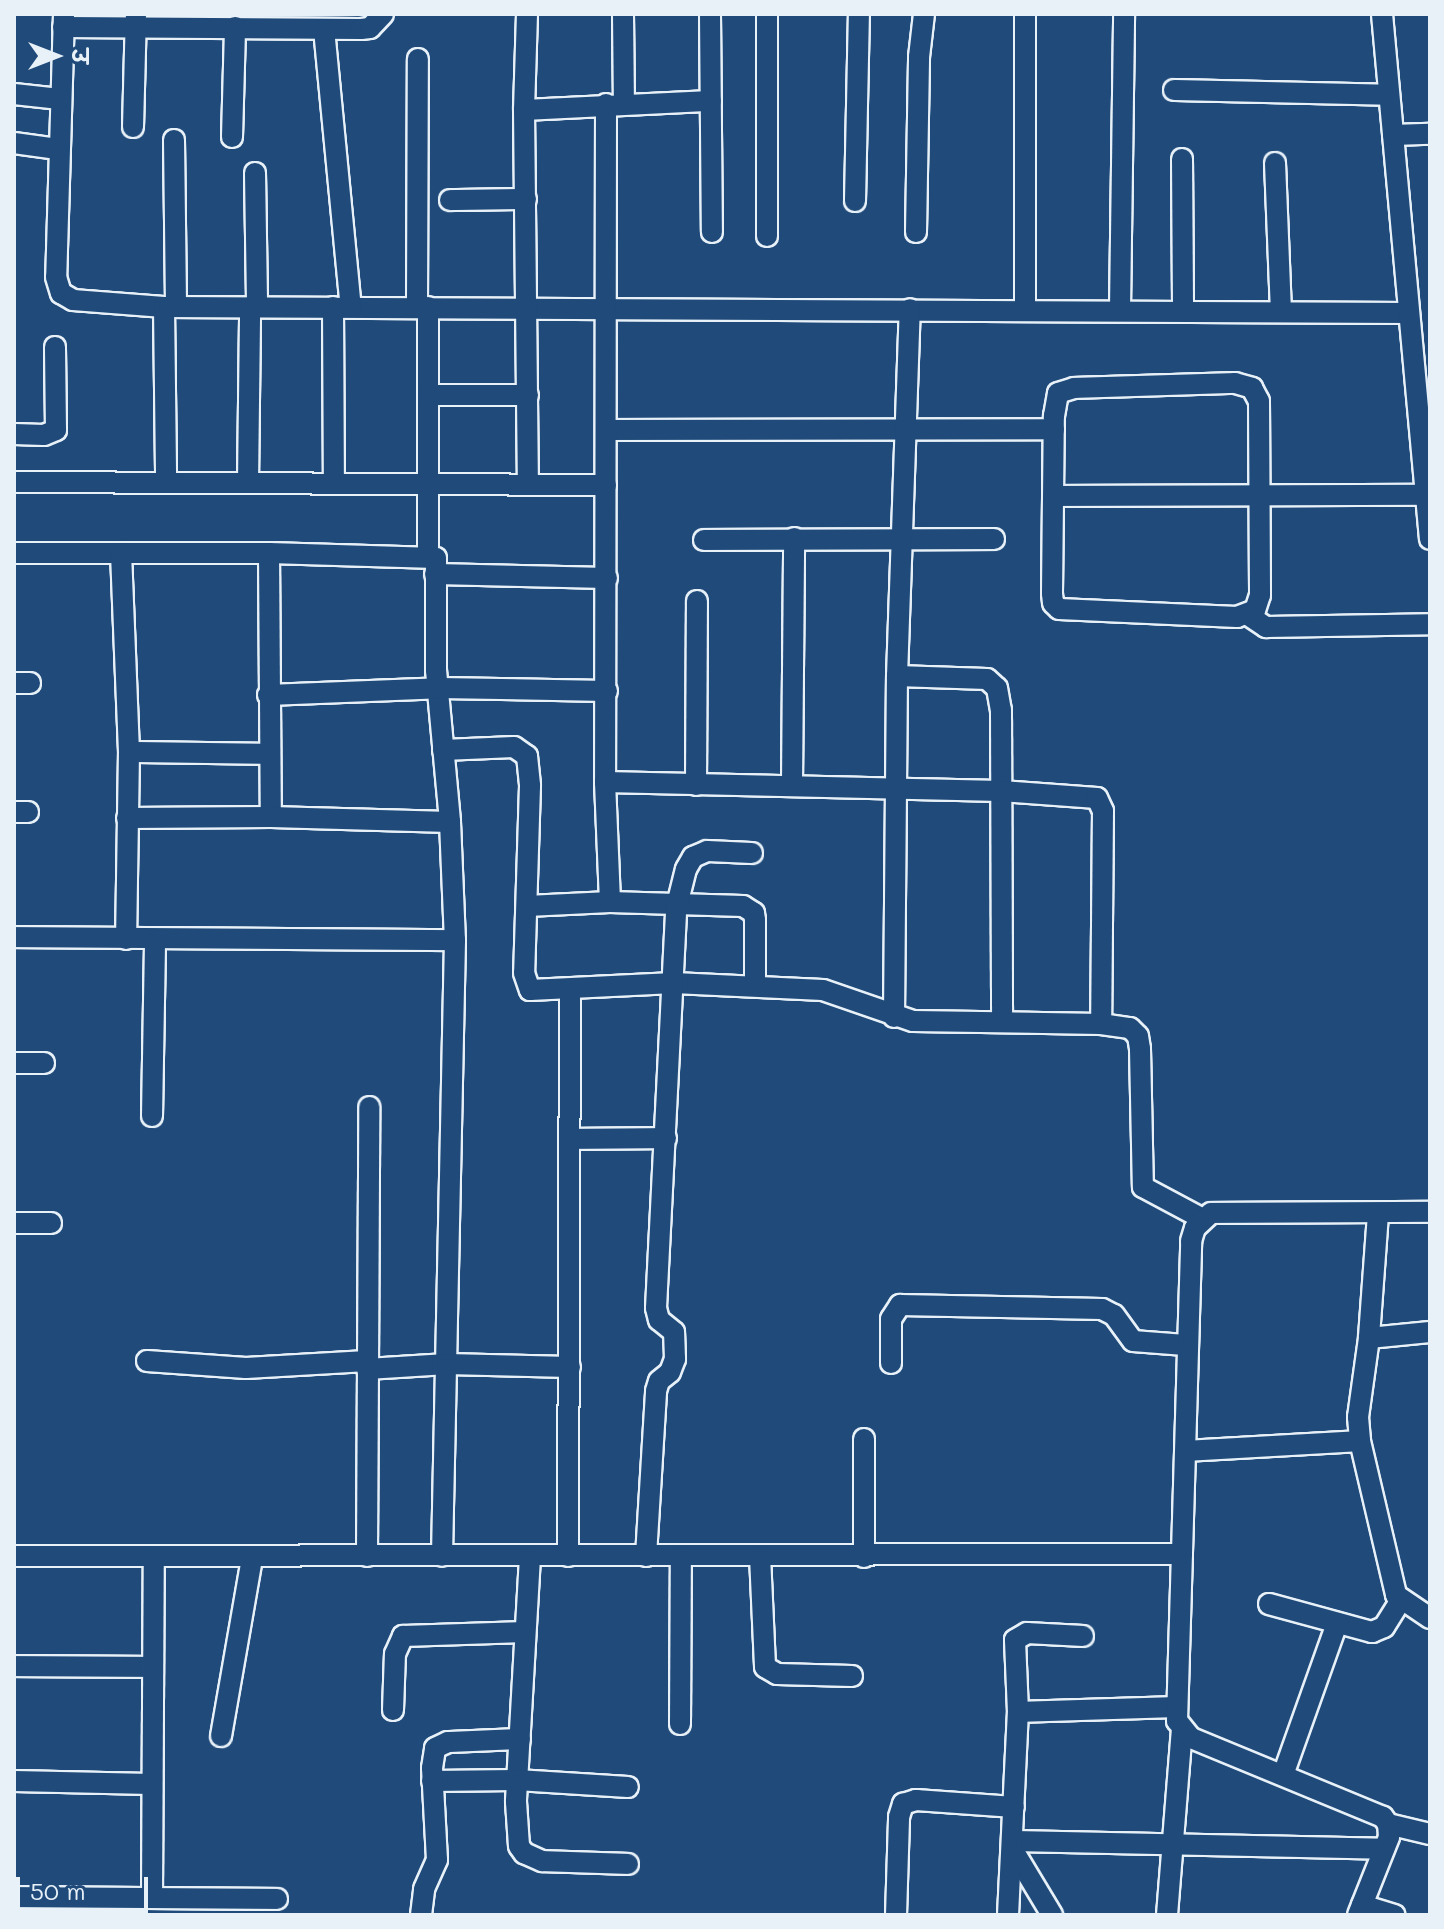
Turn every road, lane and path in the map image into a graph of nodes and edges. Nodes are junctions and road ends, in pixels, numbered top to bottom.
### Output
1 (383, 14) edge
2 (527, 14) edge
3 (623, 14) edge
4 (710, 14) edge
5 (767, 14) edge
6 (859, 14) edge
7 (924, 14) edge
8 (1025, 14) edge
9 (1124, 14) edge
10 (1382, 14) edge
11 (300, 20) edge
12 (64, 21) edge
13 (136, 21) edge
14 (235, 27) junction
15 (324, 29) junction
16 (418, 59) dead end
17 (1174, 90) dead end
18 (14, 94) edge
19 (1389, 95) junction
20 (60, 99) junction
21 (711, 101) junction
22 (615, 103) junction
23 (524, 110) junction
24 (133, 127) dead end
25 (1430, 134) edge
26 (1393, 135) junction
27 (232, 137) dead end
28 (174, 140) dead end
29 (14, 143) edge
30 (58, 149) junction
31 (1182, 159) dead end
32 (1275, 163) dead end
33 (255, 173) dead end
34 (526, 199) junction
35 (450, 200) dead end
36 (855, 201) dead end
37 (712, 232) dead end
38 (916, 232) dead end
39 (767, 236) dead end
40 (170, 307) junction
41 (253, 307) junction
42 (342, 307) junction
43 (422, 307) junction
44 (528, 307) junction
45 (607, 307) junction
46 (910, 309) junction
47 (1120, 309) junction
48 (1025, 310) junction
49 (1183, 311) junction
50 (1281, 312) junction
51 (1409, 313) junction
52 (55, 347) dead end
53 (1421, 350) edge
54 (430, 395) junction
55 (528, 395) junction
56 (908, 429) junction
57 (1054, 429) junction
58 (607, 430) junction
59 (14, 434) edge
60 (1427, 471) edge
61 (14, 482) edge
62 (166, 482) junction
63 (334, 482) junction
64 (248, 483) junction
65 (431, 483) junction
66 (528, 485) junction
67 (606, 485) junction
68 (1260, 493) junction
69 (1426, 495) junction
70 (1055, 496) junction
71 (794, 538) junction
72 (994, 539) dead end
73 (1430, 539) edge
74 (704, 540) dead end
75 (903, 540) junction
76 (14, 553) edge
77 (121, 553) junction
78 (269, 553) junction
79 (432, 565) junction
80 (607, 578) junction
81 (697, 601) dead end
82 (1248, 615) junction
83 (1430, 624) edge
84 (897, 676) junction
85 (439, 688) junction
86 (607, 691) junction
87 (268, 695) junction
88 (443, 750) junction
89 (129, 752) junction
90 (268, 754) junction
91 (605, 782) junction
92 (696, 785) junction
93 (792, 785) junction
94 (895, 791) junction
95 (1001, 791) junction
96 (271, 817) junction
97 (127, 818) junction
98 (450, 822) junction
99 (752, 853) dead end
100 (610, 902) junction
101 (678, 902) junction
102 (527, 906) junction
103 (14, 937) edge
104 (126, 939) junction
105 (155, 940) junction
106 (455, 940) junction
107 (674, 983) junction
108 (755, 986) junction
109 (570, 989) junction
110 (894, 1017) junction
111 (1002, 1022) junction
112 (1101, 1024) junction
113 (14, 1063) edge
114 (44, 1063) dead end
115 (369, 1107) dead end
116 (152, 1116) dead end
117 (666, 1138) junction
118 (572, 1139) junction
119 (1430, 1212) edge
120 (1378, 1214) junction
121 (1203, 1219) junction
122 (14, 1223) edge
123 (51, 1223) dead end
124 (1430, 1332) edge
125 (1369, 1338) junction
126 (1185, 1345) junction
127 (147, 1361) dead end
128 (891, 1363) dead end
129 (447, 1364) junction
130 (367, 1365) junction
131 (570, 1367) junction
132 (864, 1439) dead end
133 (1360, 1441) junction
134 (1186, 1451) junction
135 (1182, 1554) junction
136 (14, 1556) edge
137 (367, 1556) junction
138 (442, 1556) junction
139 (568, 1556) junction
140 (646, 1556) junction
141 (681, 1556) junction
142 (760, 1556) junction
143 (530, 1557) junction
144 (864, 1557) junction
145 (154, 1558) junction
146 (252, 1558) junction
147 (1400, 1601) junction
148 (1269, 1604) dead end
149 (1430, 1618) edge
150 (1337, 1623) junction
151 (525, 1632) junction
152 (1083, 1636) dead end
153 (14, 1666) edge
154 (153, 1667) junction
155 (852, 1676) dead end
156 (1175, 1707) junction
157 (393, 1710) dead end
158 (1018, 1712) junction
159 (680, 1724) dead end
160 (1182, 1729) junction
161 (221, 1736) dead end
162 (520, 1739) junction
163 (1283, 1775) junction
164 (517, 1780) junction
165 (14, 1781) edge
166 (432, 1781) junction
167 (151, 1784) junction
168 (628, 1787) dead end
169 (1014, 1807) junction
170 (1388, 1824) junction
171 (1430, 1834) edge
172 (1014, 1845) junction
173 (1170, 1846) junction
174 (1384, 1849) junction
175 (628, 1864) dead end
176 (14, 1897) edge
177 (277, 1899) dead end
178 (141, 1903) edge
179 (1360, 1910) edge
180 (421, 1915) edge
181 (896, 1915) edge
182 (1008, 1915) edge
183 (1052, 1915) edge
184 (1167, 1915) edge
185 (1395, 1915) edge

1 - 15 street
2 - 23 street
3 - 22 street
4 - 21 street
5 - 39 street
6 - 36 street
7 - 38 street
8 - 48 street
9 - 47 street
10 - 19 street
11 - 14 street
11 - 15 street
12 - 13 street
12 - 20 street
13 - 14 street
13 - 24 street
14 - 27 street
15 - 42 street
16 - 43 street
17 - 19 street
18 - 20 street
19 - 26 street
20 - 30 street
21 - 22 street
21 - 37 street
22 - 23 street
22 - 45 street
23 - 34 street
25 - 26 street
26 - 51 street
28 - 40 street
29 - 30 street
30 - 40 street
31 - 49 street
32 - 50 street
33 - 41 street
34 - 35 street
34 - 44 street
40 - 41 street
40 - 62 street
41 - 42 street
41 - 64 street
42 - 43 street
42 - 63 street
43 - 44 street
43 - 54 street
44 - 45 street
44 - 55 street
45 - 46 street
45 - 58 street
46 - 48 street
46 - 56 street
47 - 48 street
47 - 49 street
49 - 50 street
50 - 51 street
51 - 53 street
52 - 59 street
53 - 60 street
54 - 55 street
54 - 65 street
55 - 66 street
56 - 57 street
56 - 58 street
56 - 75 street
57 - 68 street
57 - 70 street
58 - 67 street
60 - 69 street
61 - 62 street
62 - 64 street
63 - 64 street
63 - 65 street
65 - 66 street
65 - 79 street
66 - 67 street
67 - 80 street
68 - 69 street
68 - 70 street
68 - 82 street
69 - 73 street
70 - 82 street
71 - 74 street
71 - 75 street
71 - 93 street
72 - 75 street
75 - 84 street
76 - 77 street
77 - 78 street
77 - 89 street
78 - 79 street
78 - 87 street
79 - 80 street
79 - 85 street
80 - 86 street
81 - 92 street
82 - 83 street
84 - 94 street
84 - 95 street
85 - 86 street
85 - 87 street
85 - 88 street
86 - 91 street
87 - 90 street
88 - 98 street
88 - 102 street
89 - 90 street
89 - 97 street
90 - 96 street
91 - 92 street
91 - 100 street
92 - 93 street
93 - 94 street
94 - 95 street
94 - 110 street
95 - 111 street
95 - 112 street
96 - 97 street
96 - 98 street
97 - 104 street
98 - 106 street
99 - 101 street
100 - 101 street
100 - 102 street
101 - 107 street
101 - 108 street
102 - 109 street
103 - 104 street
104 - 105 street
105 - 106 street
105 - 116 street
106 - 129 street
107 - 108 street
107 - 109 street
107 - 117 street
108 - 110 street
109 - 118 street
110 - 111 street
111 - 112 street
112 - 121 street
113 - 114 street
115 - 130 street
117 - 118 street
117 - 140 street
118 - 131 street
119 - 120 street
120 - 121 street
120 - 125 street
121 - 126 street
122 - 123 street
124 - 125 street
125 - 133 street
126 - 128 street
126 - 134 street
127 - 130 street
129 - 130 street
129 - 131 street
129 - 138 street
130 - 137 street
131 - 139 street
132 - 144 street
133 - 134 street
133 - 147 street
134 - 135 street
135 - 144 street
135 - 156 street
136 - 145 street
137 - 138 street
137 - 146 street
138 - 143 street
139 - 140 street
139 - 143 street
140 - 141 street
141 - 142 street
141 - 159 street
142 - 144 street
142 - 155 street
143 - 151 street
145 - 146 street
145 - 154 street
146 - 161 street
147 - 149 street
147 - 150 street
148 - 150 street
150 - 163 street
151 - 157 street
151 - 162 street
152 - 158 street
153 - 154 street
154 - 167 street
156 - 158 street
156 - 160 street
158 - 169 street
160 - 163 street
160 - 173 street
162 - 164 street
162 - 166 street
163 - 170 street
164 - 166 street
164 - 168 street
164 - 175 street
165 - 167 street
166 - 180 street
167 - 178 street
169 - 172 street
169 - 181 street
170 - 171 street
170 - 174 street
172 - 173 street
172 - 182 street
172 - 183 street
173 - 174 street
173 - 184 street
174 - 179 street
176 - 178 street
177 - 178 street
179 - 185 street

